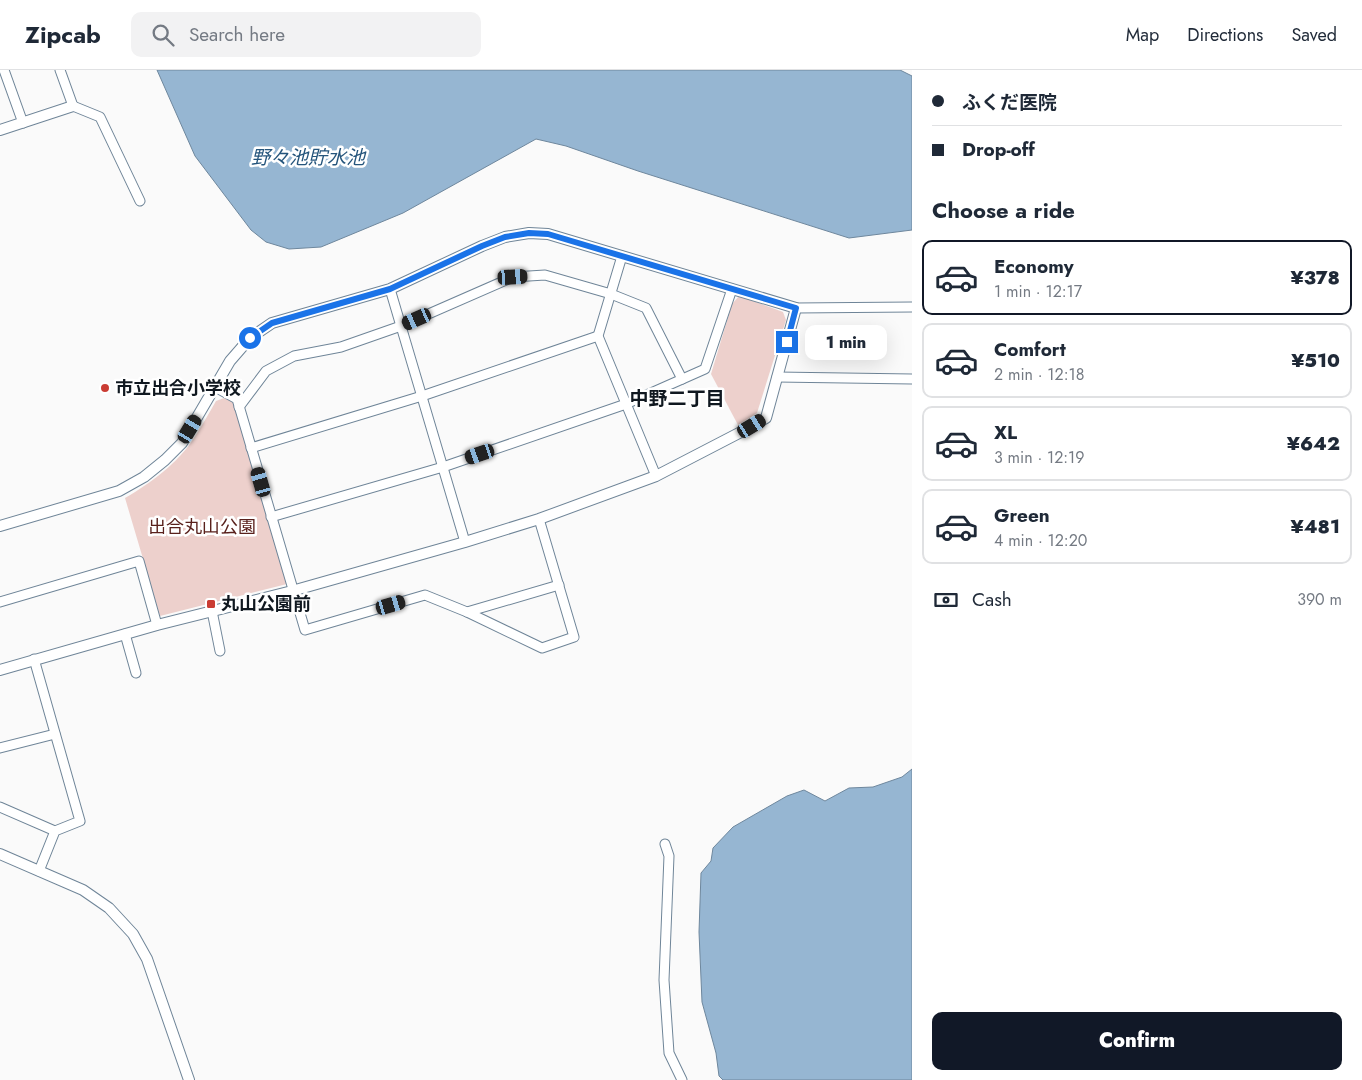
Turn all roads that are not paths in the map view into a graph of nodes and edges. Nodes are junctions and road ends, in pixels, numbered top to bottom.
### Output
1 (4, 70) edge
2 (60, 70) edge
3 (73, 106) junction
4 (23, 123) junction
5 (0, 130) edge
6 (140, 201) dead end
7 (622, 256) junction
8 (390, 289) junction
9 (732, 289) junction
10 (610, 294) junction
11 (912, 307) edge
12 (796, 308) junction
13 (401, 326) junction
14 (598, 336) junction
15 (777, 377) junction
16 (912, 379) edge
17 (682, 380) junction
18 (215, 387) junction
19 (422, 396) junction
20 (626, 404) junction
21 (239, 406) junction
22 (251, 448) junction
23 (443, 467) junction
24 (656, 476) junction
25 (271, 517) junction
26 (539, 519) junction
27 (0, 526) edge
28 (465, 542) junction
29 (559, 585) junction
30 (292, 591) junction
31 (0, 602) edge
32 (212, 611) junction
33 (467, 612) junction
34 (157, 625) junction
35 (125, 634) junction
36 (220, 651) dead end
37 (34, 660) junction
38 (0, 670) edge
39 (136, 673) dead end
40 (55, 734) junction
41 (0, 748) edge
42 (0, 807) edge
43 (55, 831) junction
44 (665, 844) dead end
45 (0, 854) edge
46 (40, 871) junction
47 (189, 1080) edge
48 (682, 1080) edge

1 - 4 street
2 - 3 street
3 - 4 street
3 - 6 street
4 - 5 street
7 - 8 street
7 - 9 street
7 - 10 street
8 - 13 street
8 - 18 street
9 - 12 street
9 - 17 street
10 - 13 street
10 - 14 street
10 - 17 street
11 - 12 street
12 - 15 street
13 - 19 street
13 - 21 street
14 - 19 street
14 - 20 street
15 - 16 street
15 - 24 street
17 - 20 street
18 - 21 street
18 - 27 street
19 - 22 street
19 - 23 street
20 - 23 street
20 - 24 street
21 - 22 street
22 - 25 street
23 - 25 street
23 - 28 street
24 - 26 street
25 - 30 street
26 - 28 street
26 - 29 street
28 - 30 street
29 - 33 street
29 - 33 street
30 - 32 street
30 - 33 street
31 - 34 street
32 - 34 street
32 - 36 street
34 - 35 street
35 - 37 street
35 - 39 street
37 - 38 street
37 - 40 street
40 - 41 street
40 - 43 street
42 - 43 street
43 - 46 street
44 - 48 street
45 - 46 street
46 - 47 street

